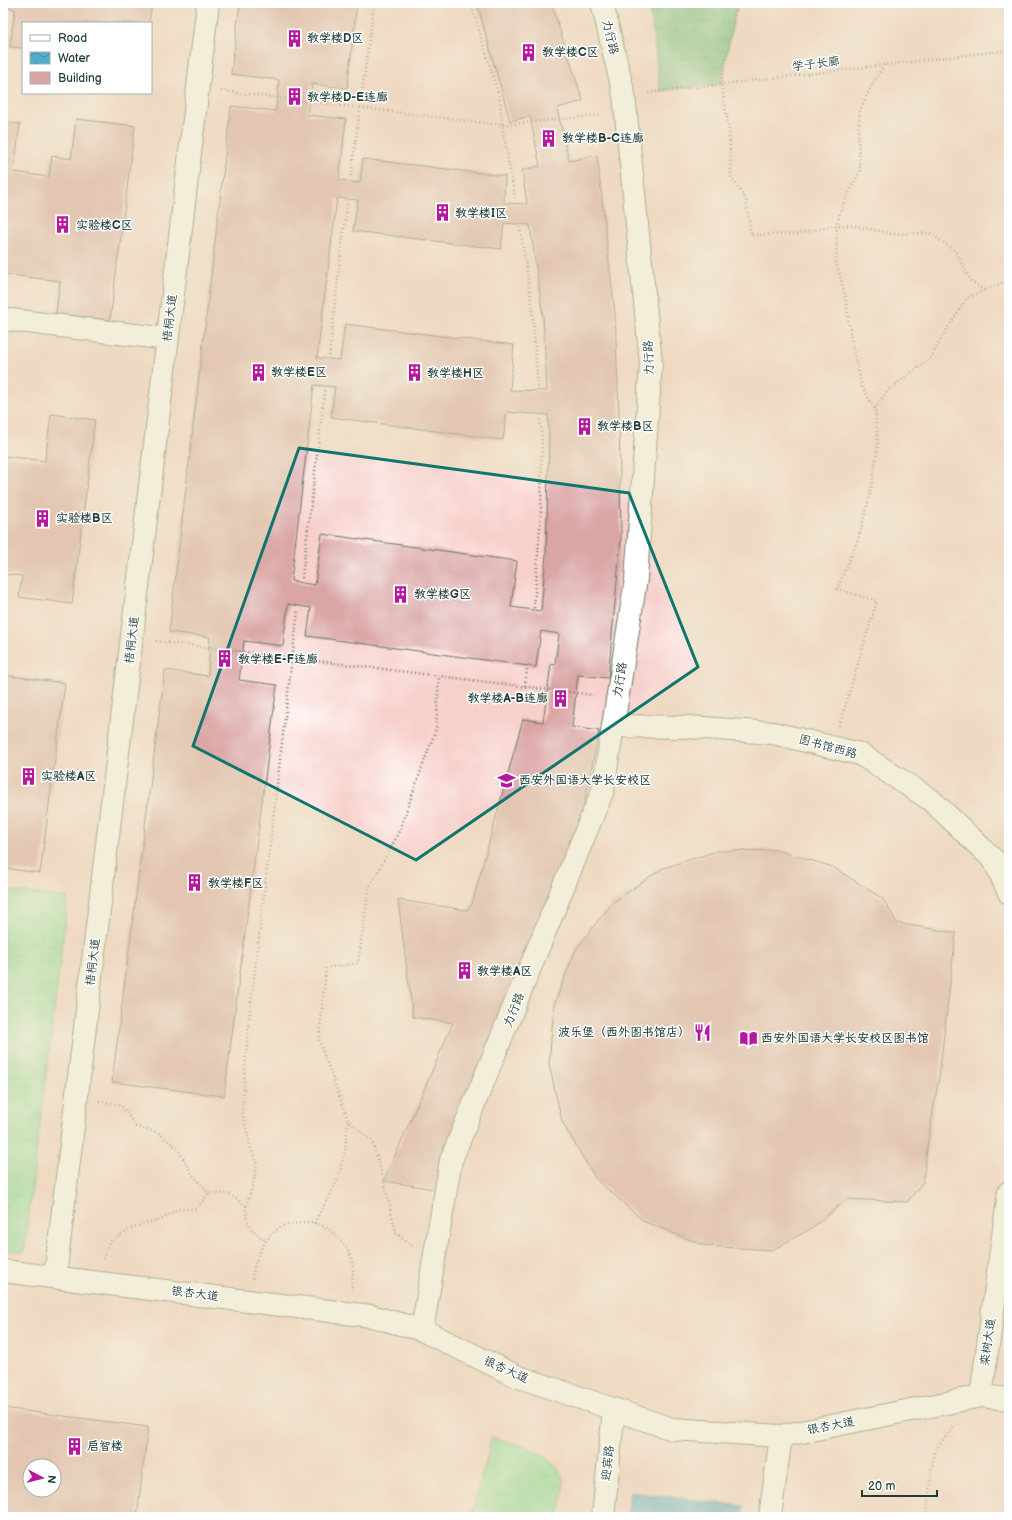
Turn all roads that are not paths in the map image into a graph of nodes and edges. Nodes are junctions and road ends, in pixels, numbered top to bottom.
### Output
1 (208, 3) edge
2 (602, 3) edge
3 (3, 319) edge
4 (168, 339) junction
5 (618, 698) junction
6 (613, 726) junction
7 (643, 726) junction
8 (609, 756) junction
9 (1009, 893) edge
10 (1009, 1192) edge
11 (3, 1271) edge
12 (55, 1277) junction
13 (422, 1330) junction
14 (981, 1396) junction
15 (1009, 1400) edge
16 (614, 1409) junction
17 (780, 1436) junction
18 (603, 1517) edge
19 (770, 1517) edge

1 - 4 street, 梧桐大道
2 - 5 street, 力行路
3 - 4 street
4 - 12 street, 梧桐大道
5 - 6 street, 力行路
5 - 7 street
6 - 7 street, 图书馆西路
6 - 8 street, 力行路
7 - 8 street
7 - 9 street, 图书馆西路
8 - 13 street, 力行路
10 - 14 street, 栾树大道
11 - 12 street, 银杏大道
12 - 13 street, 银杏大道
13 - 16 street, 银杏大道
14 - 15 street, 银杏大道
14 - 17 street, 银杏大道
16 - 17 street, 银杏大道
16 - 18 street, 迎宾路
17 - 19 street

